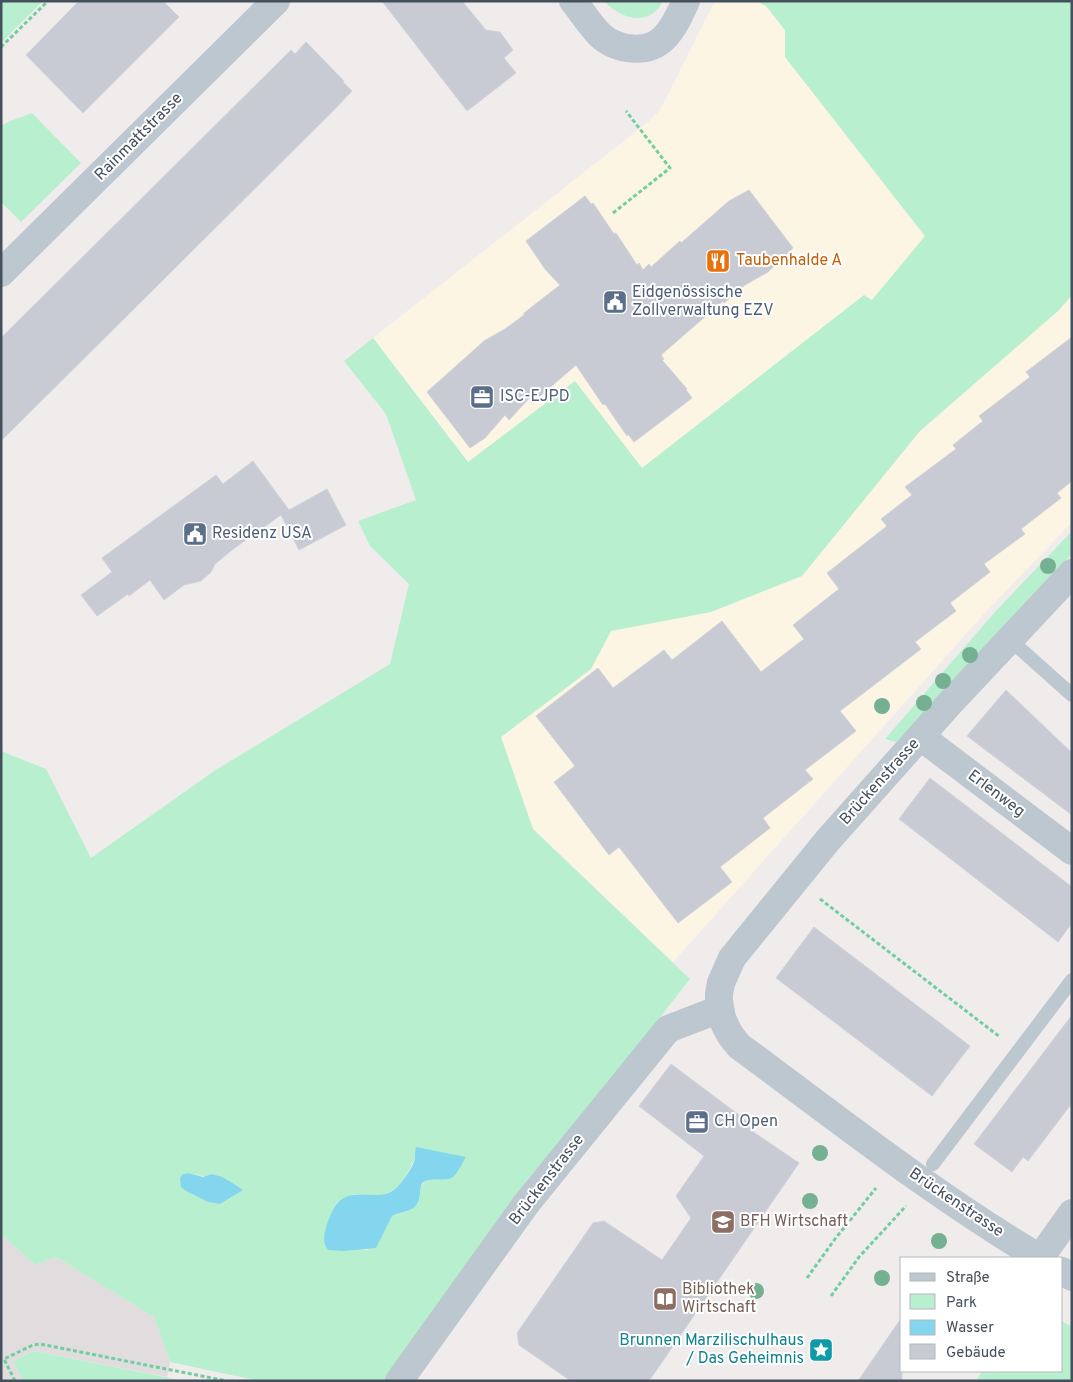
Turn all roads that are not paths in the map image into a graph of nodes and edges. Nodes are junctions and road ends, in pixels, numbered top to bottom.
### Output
1 (276, 1) edge
2 (573, 1) edge
3 (686, 1) edge
4 (1, 273) edge
5 (1072, 573) edge
6 (1009, 639) junction
7 (1072, 695) edge
8 (921, 737) junction
9 (1072, 851) edge
10 (1072, 980) edge
11 (720, 1009) junction
12 (933, 1164) dead end
13 (1072, 1213) edge
14 (1038, 1257) edge
15 (1041, 1257) edge
16 (399, 1381) edge

1 - 4 street, Rainmattstrasse
2 - 3 street
5 - 6 street, Brückenstrasse
6 - 7 lane
6 - 8 street, Brückenstrasse
8 - 9 street, Erlenweg
8 - 11 street, Brückenstrasse
10 - 12 lane
11 - 14 street, Brückenstrasse
11 - 16 street, Brückenstrasse
13 - 15 street

